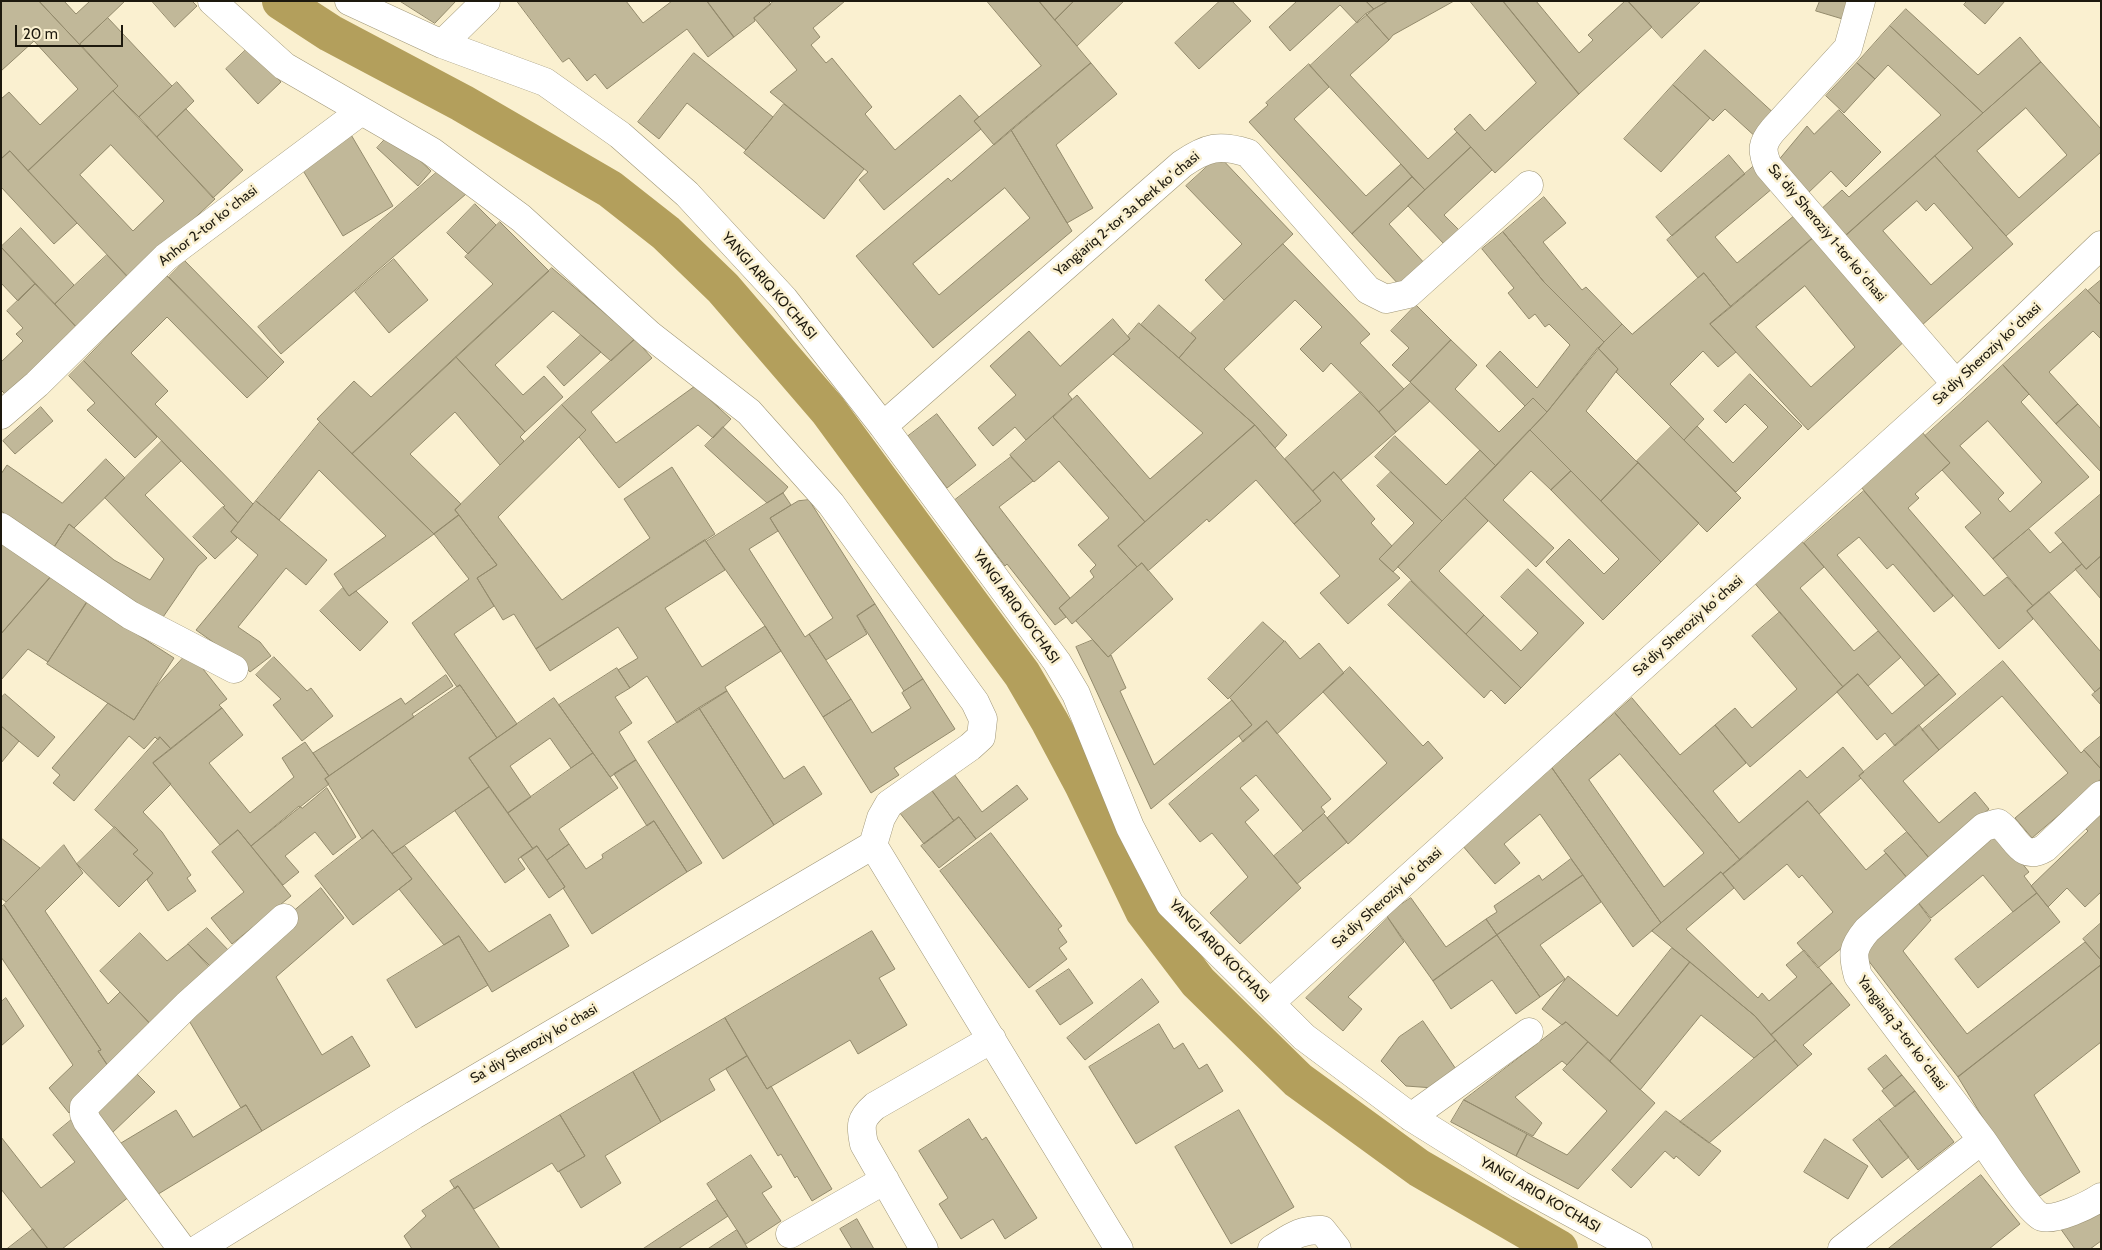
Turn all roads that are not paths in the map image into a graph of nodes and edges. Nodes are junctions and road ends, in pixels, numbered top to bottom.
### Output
1 (212, 1) edge
2 (349, 1) edge
3 (486, 1) edge
4 (1861, 1) edge
5 (442, 44) junction
6 (360, 112) junction
7 (1529, 186) dead end
8 (2101, 245) edge
9 (1956, 384) junction
10 (1, 415) edge
11 (882, 426) junction
12 (1, 527) edge
13 (234, 669) dead end
14 (2101, 795) edge
15 (873, 844) junction
16 (284, 918) dead end
17 (1270, 1003) junction
18 (1529, 1032) dead end
19 (992, 1039) junction
20 (1410, 1117) junction
21 (1982, 1140) junction
22 (885, 1180) junction
23 (2101, 1197) edge
24 (790, 1234) dead end
25 (182, 1249) edge
26 (198, 1249) edge
27 (924, 1249) edge
28 (1119, 1249) edge
29 (1272, 1249) edge
30 (1337, 1249) edge
31 (1638, 1249) edge
32 (1842, 1249) edge

1 - 6 street
2 - 5 street, YANGI ARIQ KO‘CHASI
3 - 5 street
4 - 9 street, Saʻdiy Sheroziy 1-tor koʻchasi
5 - 11 street, YANGI ARIQ KO‘CHASI
6 - 10 street, Anhor 2-tor koʻchasi
6 - 15 street
7 - 11 street, Yangiariq 2-tor 3a berk koʻchasi
8 - 9 street, Saʼdiy Sheroziy koʻchasi
9 - 17 street, Saʼdiy Sheroziy koʻchasi
11 - 17 street, YANGI ARIQ KO‘CHASI
12 - 13 street
14 - 21 street, Yangiariq 3-tor koʻchasi
15 - 19 street
15 - 26 street, Saʻdiy Sheroziy koʻchasi
16 - 25 street
17 - 20 street, YANGI ARIQ KO‘CHASI
18 - 20 street
19 - 22 street
19 - 28 street
20 - 31 street, YANGI ARIQ KO‘CHASI
21 - 23 street
21 - 32 street
22 - 24 street
22 - 27 street
29 - 30 street

